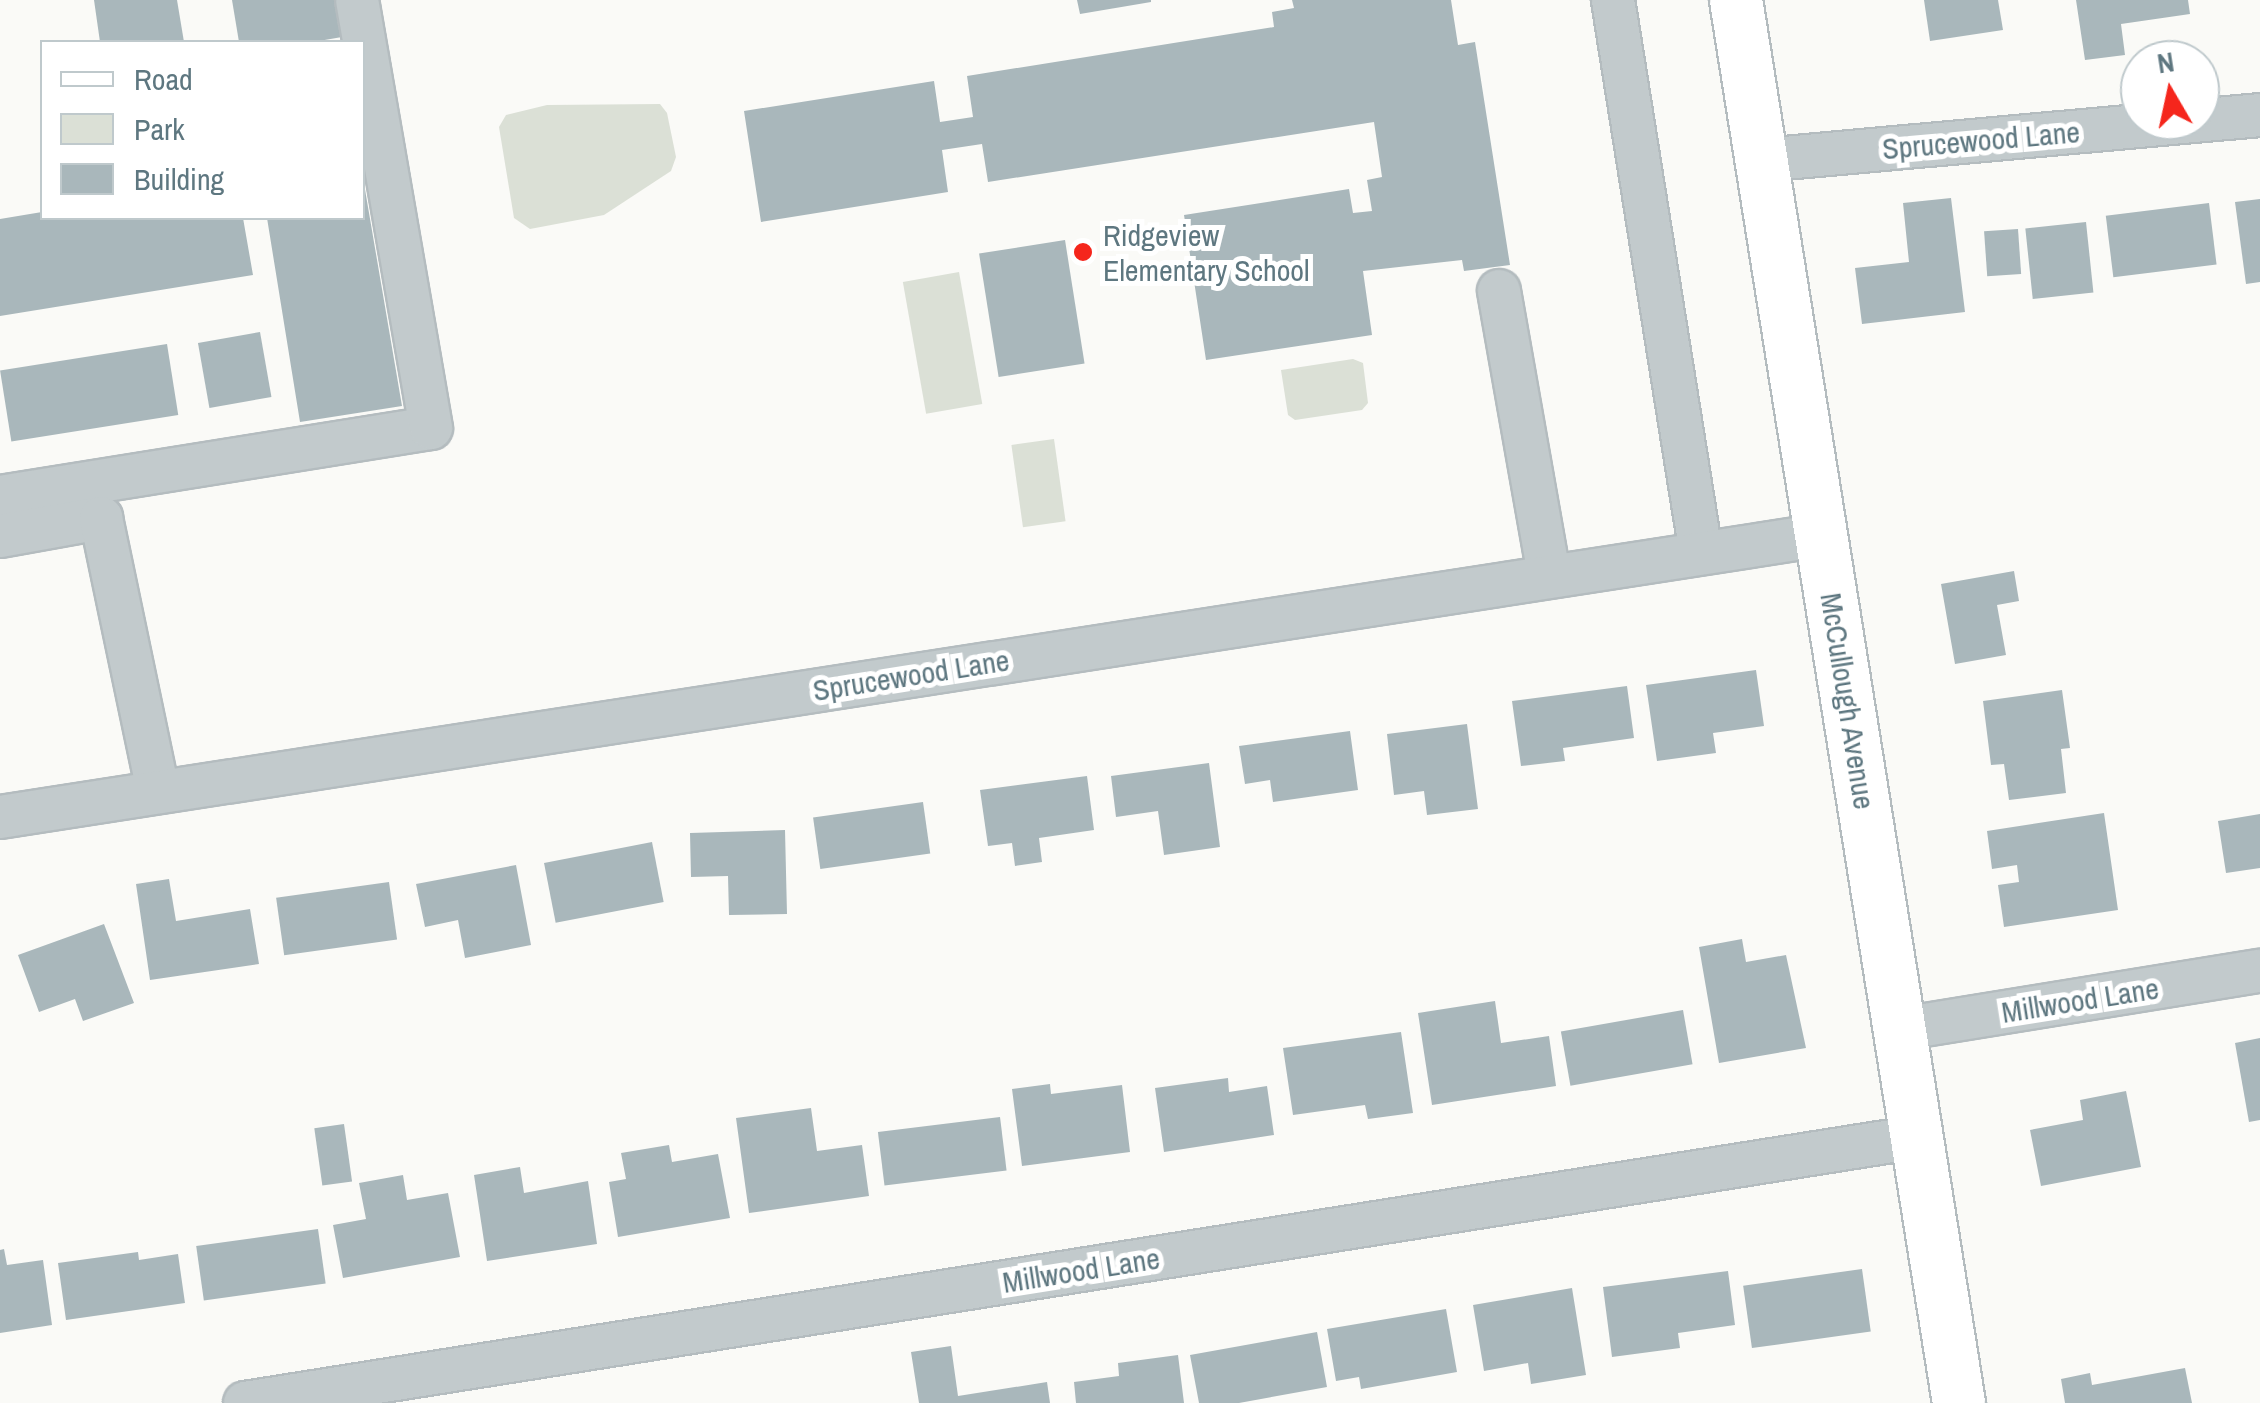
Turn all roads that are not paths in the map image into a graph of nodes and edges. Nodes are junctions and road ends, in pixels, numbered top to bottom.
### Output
1 (357, 0) edge
2 (1613, 0) edge
3 (1736, 0) edge
4 (364, 40) edge
5 (365, 46) edge
6 (2260, 115) edge
7 (1762, 160) junction
8 (1498, 291) dead end
9 (0, 497) edge
10 (1821, 534) junction
11 (0, 536) edge
12 (1700, 553) junction
13 (1549, 576) junction
14 (158, 792) junction
15 (0, 817) edge
16 (2260, 970) edge
17 (1900, 1029) junction
18 (1917, 1137) junction
19 (246, 1403) edge
20 (1959, 1403) edge

1 - 4 street
2 - 12 street
3 - 7 main road, McCullough Avenue
5 - 9 street
6 - 7 street, Sprucewood Lane
7 - 10 main road, McCullough Avenue
8 - 13 street
10 - 12 street, Sprucewood Lane
10 - 17 main road, McCullough Avenue
11 - 14 street
12 - 13 street, Sprucewood Lane
13 - 14 street, Sprucewood Lane
14 - 15 street, Sprucewood Lane
16 - 17 street, Millwood Lane
17 - 18 main road, McCullough Avenue
18 - 19 street, Millwood Lane
18 - 20 main road, McCullough Avenue

